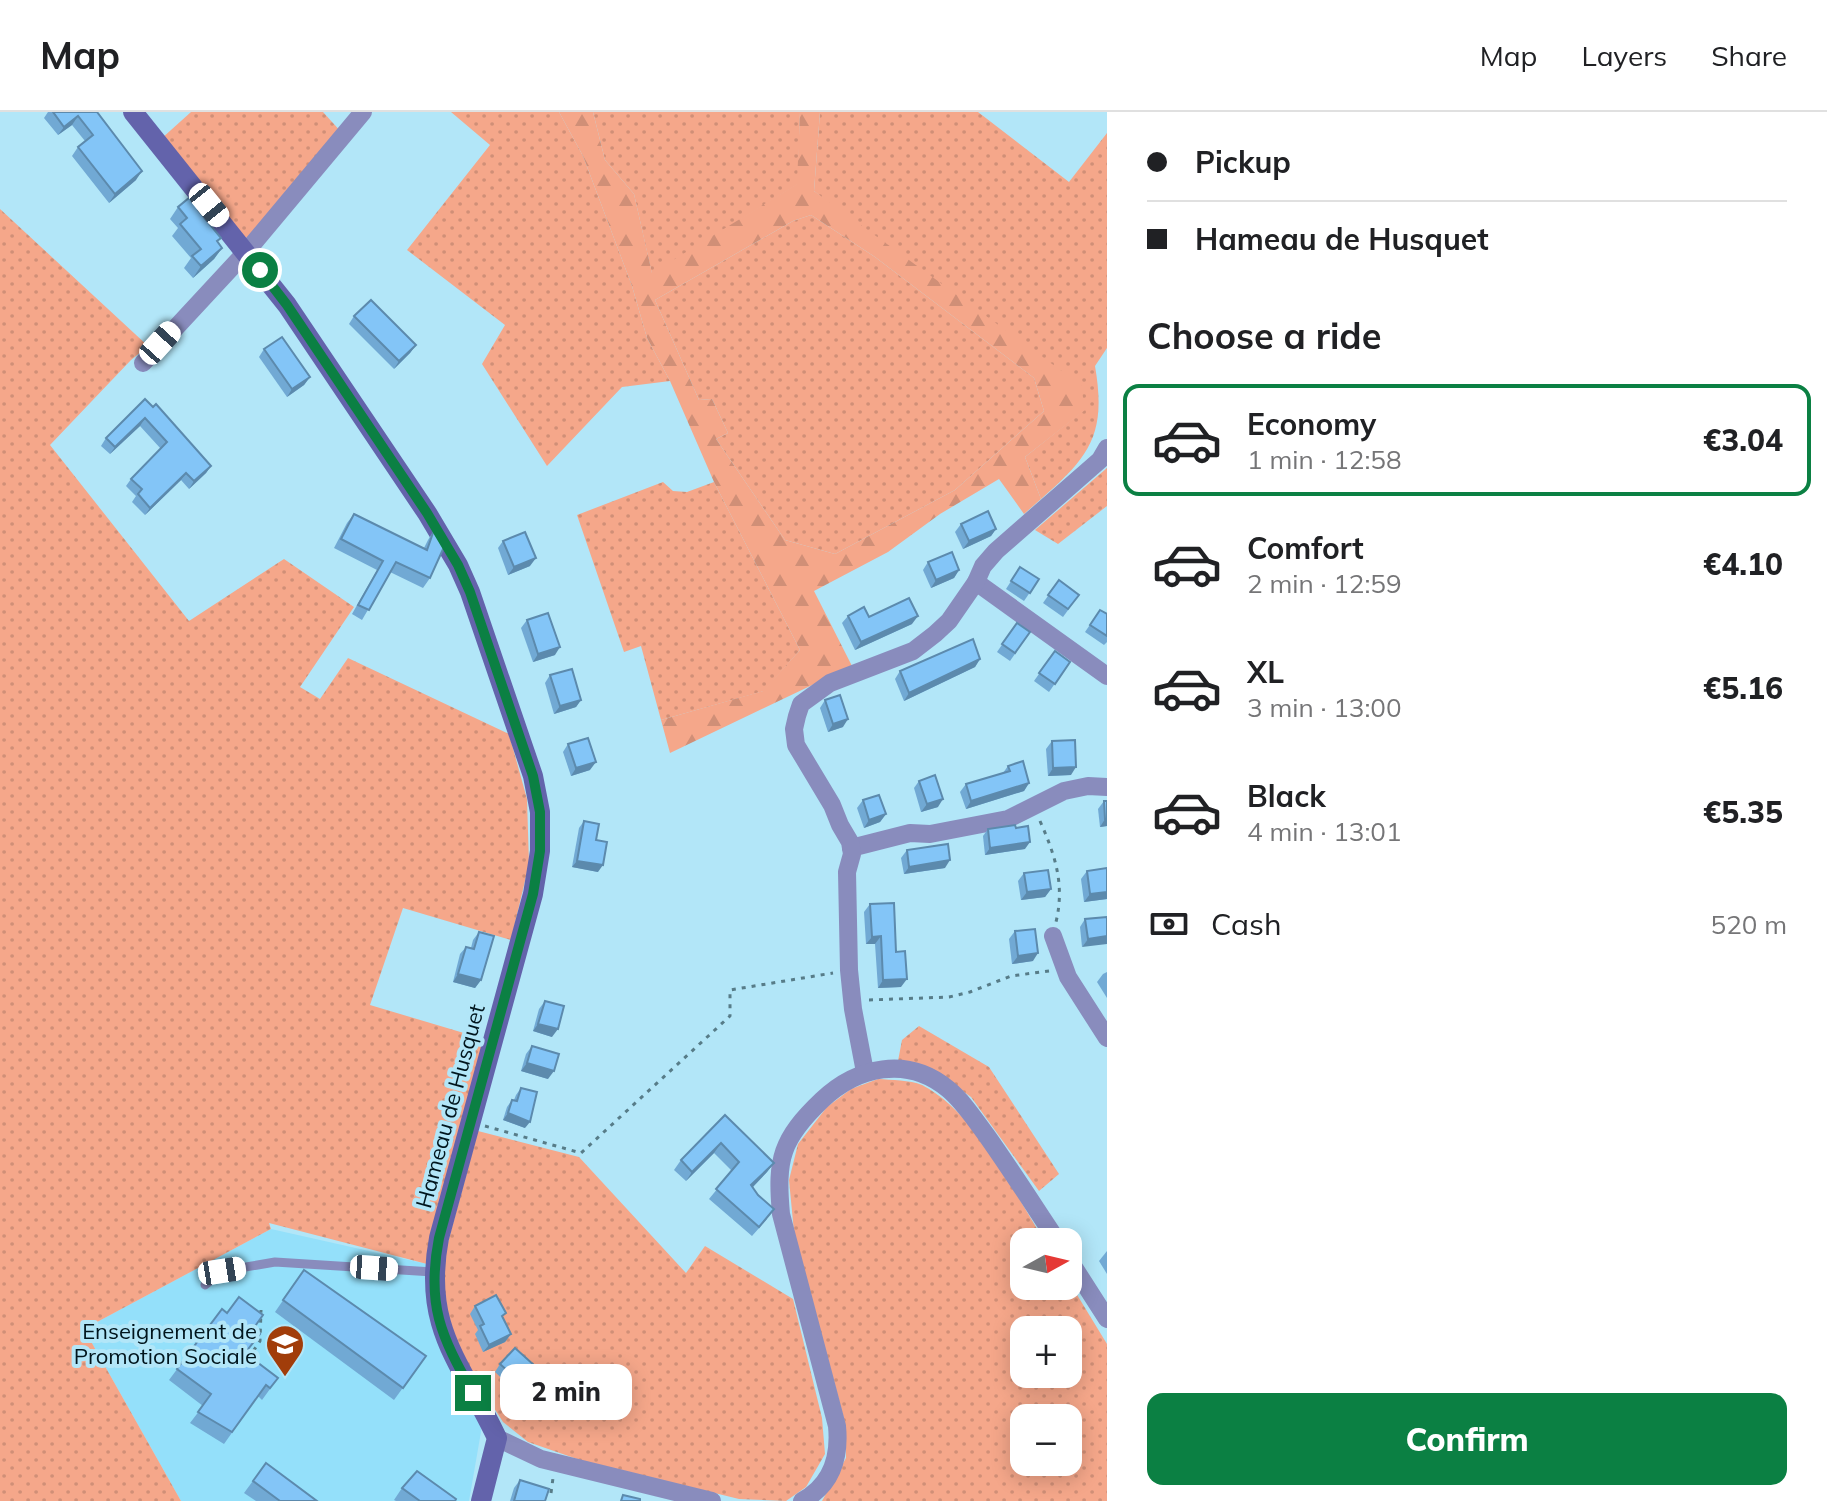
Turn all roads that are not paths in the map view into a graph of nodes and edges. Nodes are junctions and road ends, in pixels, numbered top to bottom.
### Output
1 (133, 112) edge
2 (363, 112) edge
3 (246, 252) junction
4 (143, 363) dead end
5 (1107, 448) edge
6 (976, 582) junction
7 (1107, 676) edge
8 (1107, 787) edge
9 (851, 848) junction
10 (1053, 936) road end
11 (1107, 1038) edge
12 (865, 1072) junction
13 (1049, 1228) edge
14 (433, 1272) junction
15 (1082, 1279) edge
16 (205, 1285) dead end
17 (1107, 1319) edge
18 (497, 1438) junction
19 (481, 1501) edge
20 (712, 1501) edge
21 (802, 1501) edge

1 - 3 street, Hameau de Husquet
2 - 3 street
3 - 4 street
3 - 14 street, Hameau de Husquet
5 - 6 street
6 - 7 street
6 - 9 street
8 - 9 street
9 - 12 street
10 - 11 street
12 - 13 street
12 - 21 street
14 - 16 lane
14 - 18 street, Hameau de Husquet
15 - 17 street
18 - 19 street
18 - 20 street

